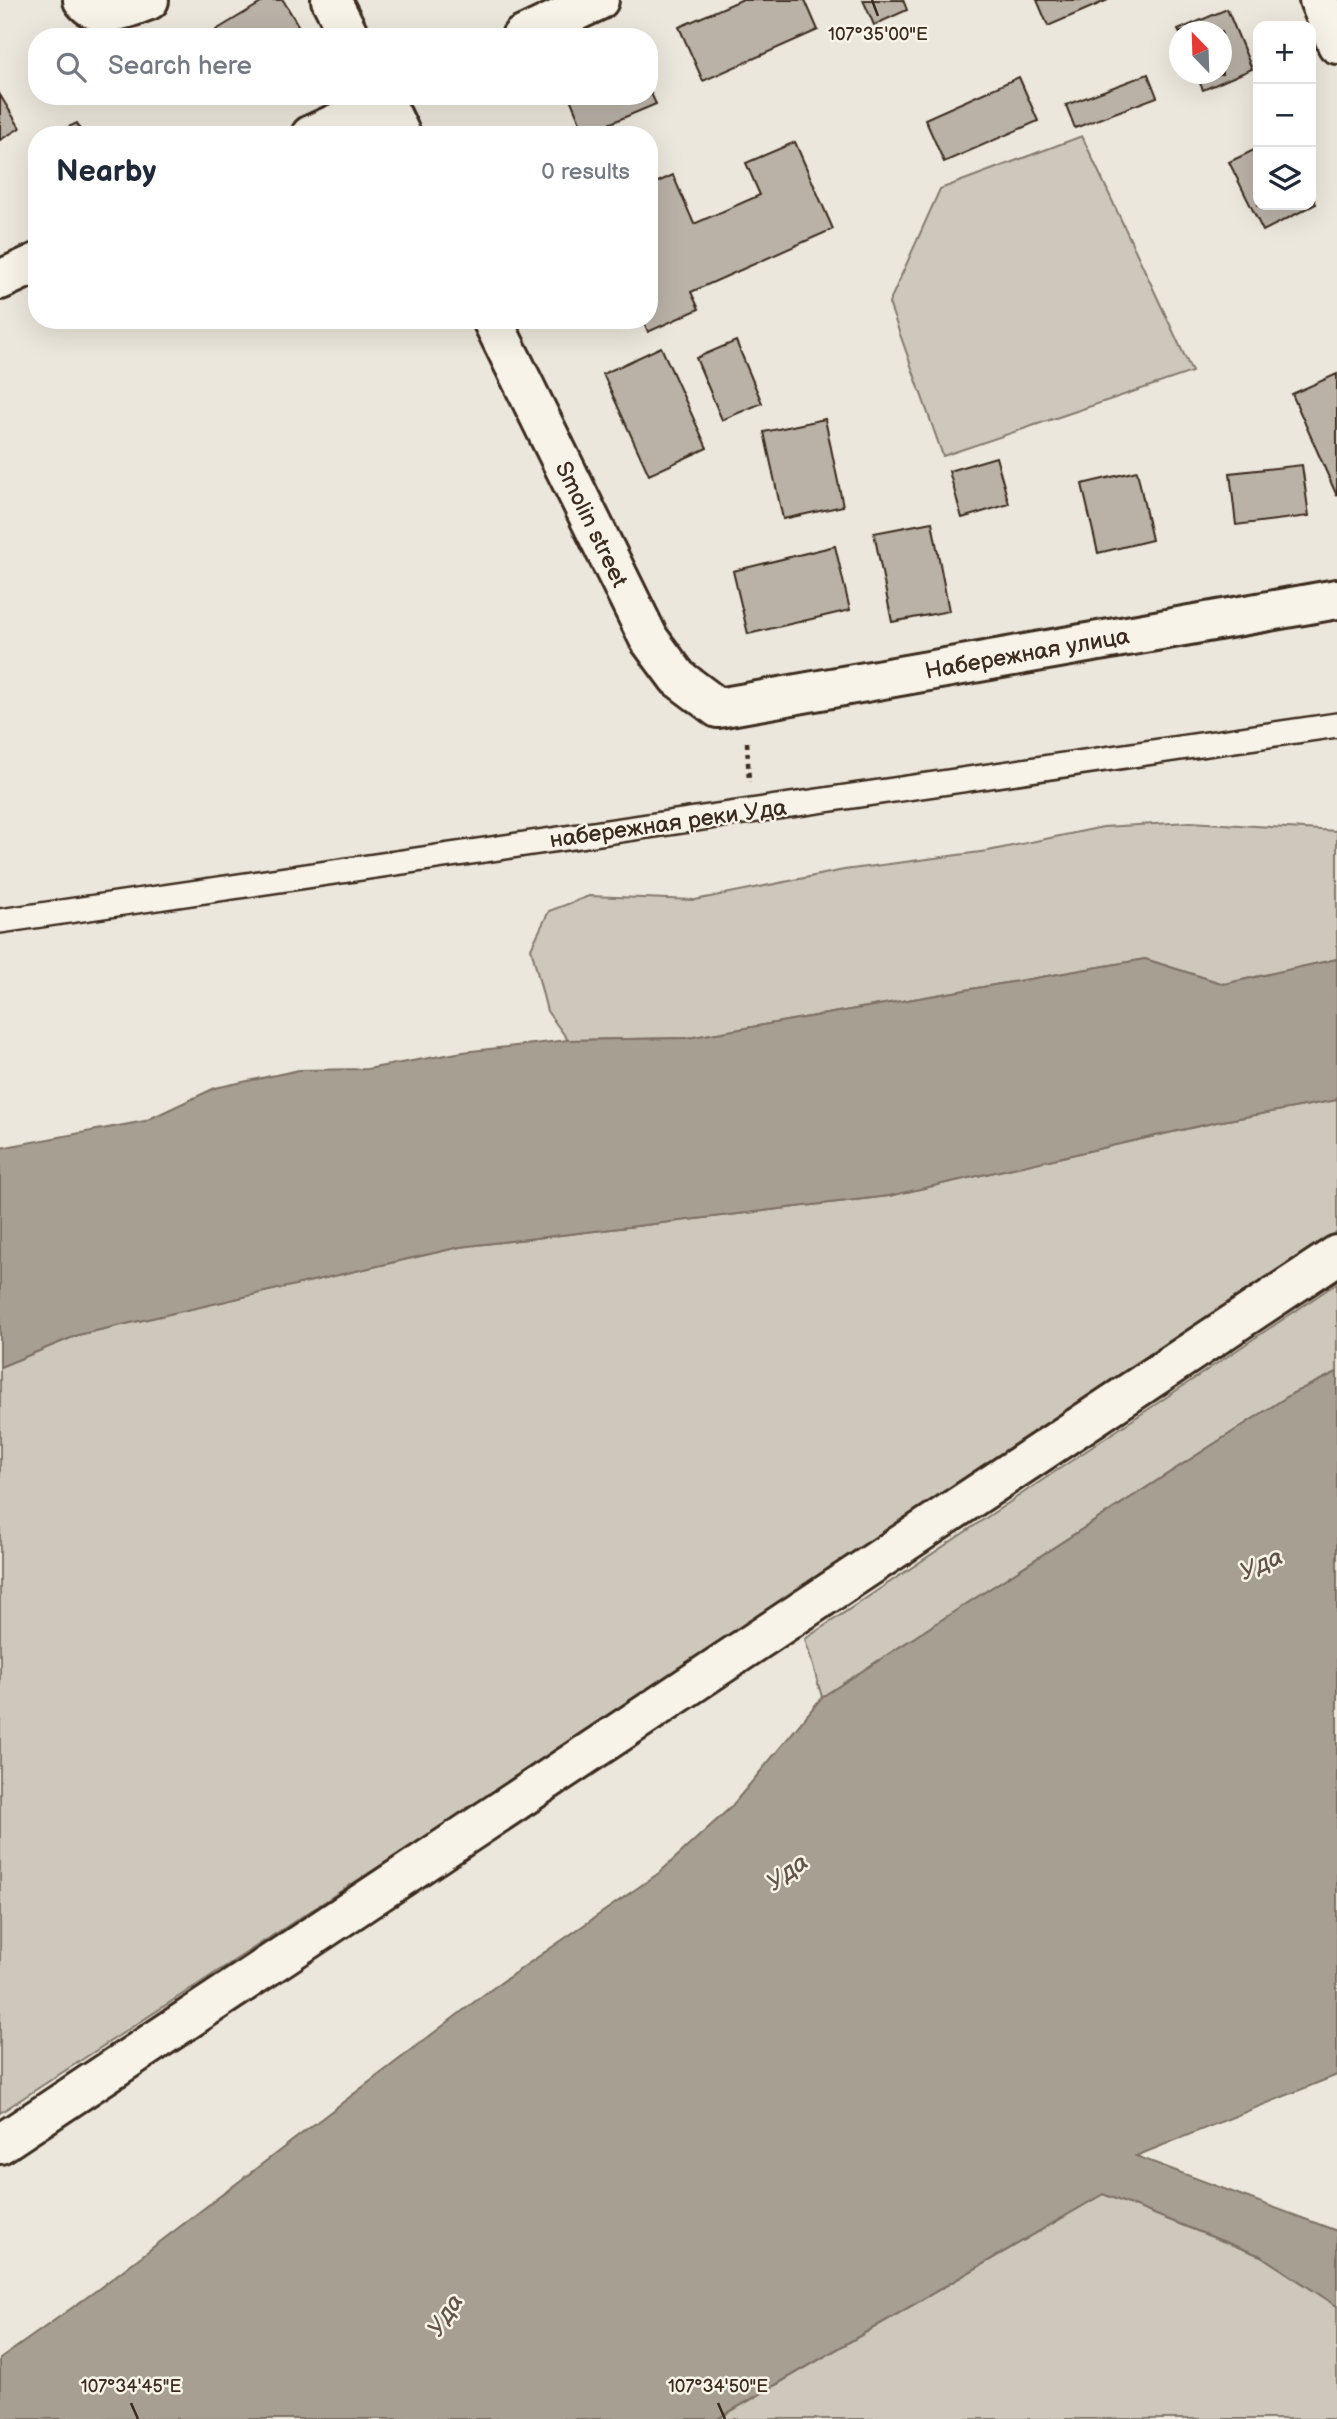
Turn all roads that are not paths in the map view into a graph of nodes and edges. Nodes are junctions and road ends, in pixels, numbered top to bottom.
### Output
1 (83, 0) edge
2 (149, 0) edge
3 (331, 0) edge
4 (599, 0) edge
5 (1319, 0) edge
6 (345, 28) edge
7 (540, 28) edge
8 (1337, 44) edge
9 (391, 107) edge
10 (337, 126) edge
11 (28, 267) edge
12 (0, 280) edge
13 (496, 329) edge
14 (1337, 599) edge
15 (718, 708) joint
16 (1337, 725) edge
17 (0, 921) edge
18 (1337, 1255) edge
19 (0, 2144) edge

1 - 2 street
3 - 6 street
4 - 7 street
5 - 8 street
9 - 10 street
11 - 12 street
13 - 15 street, Smolin street
14 - 15 street, Набережная улица
16 - 17 lane, набережная реки Уда
18 - 19 street

